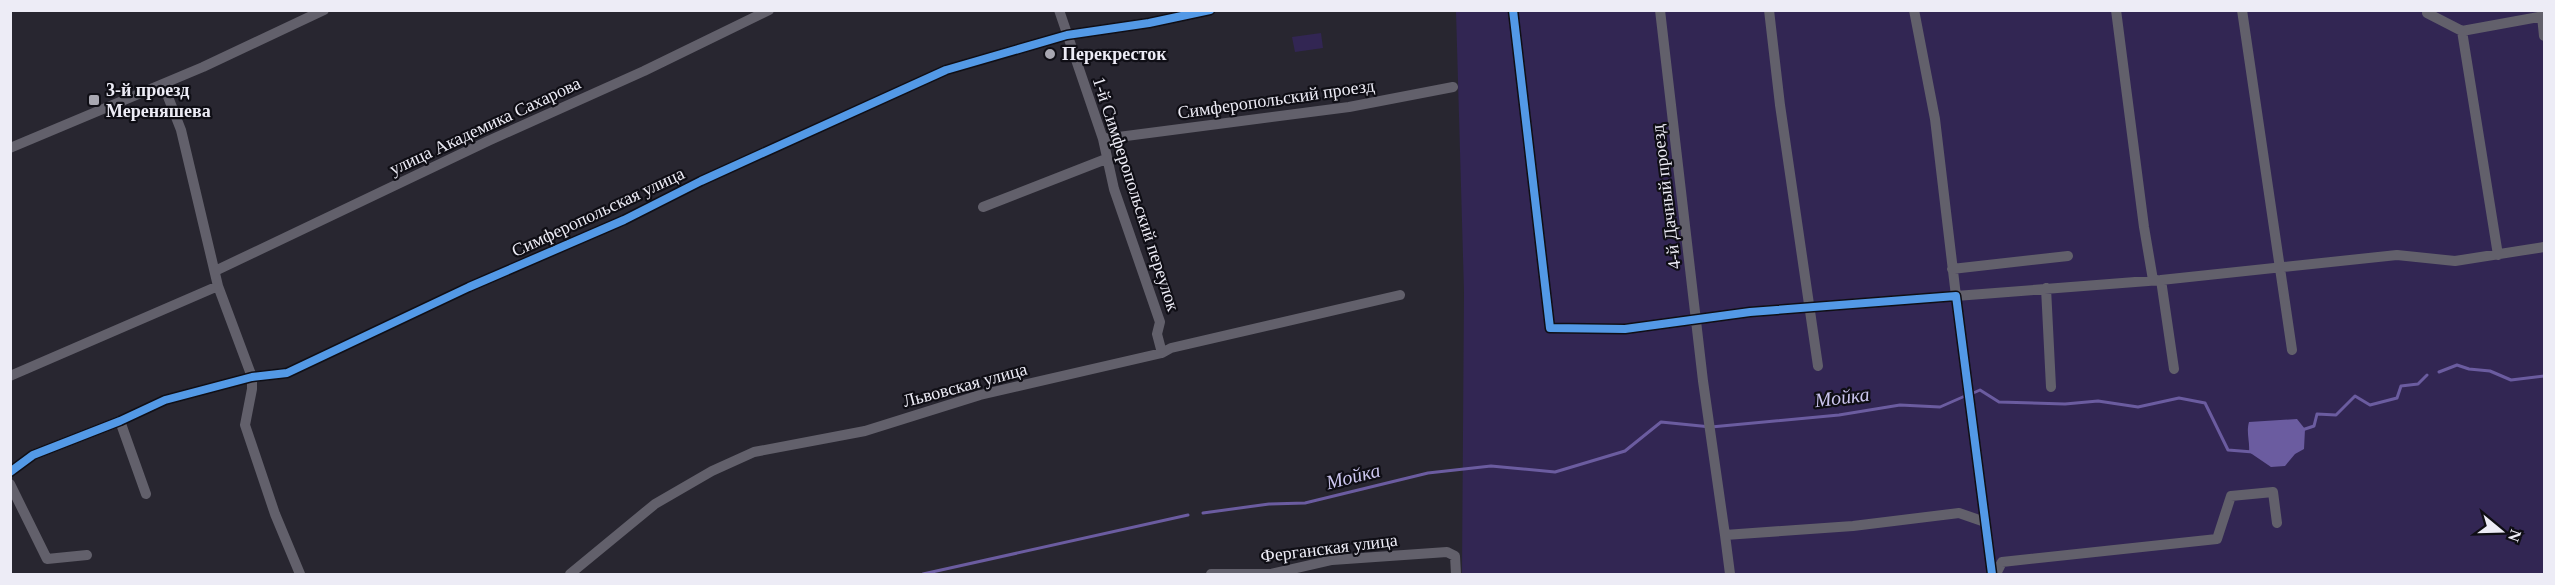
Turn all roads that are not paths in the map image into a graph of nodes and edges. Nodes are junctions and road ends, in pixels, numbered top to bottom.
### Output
1 (324, 10) edge
2 (769, 10) edge
3 (1059, 10) edge
4 (1210, 10) edge
5 (1513, 10) edge
6 (1660, 10) edge
7 (1768, 10) edge
8 (1914, 10) edge
9 (2116, 10) edge
10 (2242, 10) edge
11 (2427, 13) dead end
12 (2543, 16) edge
13 (2462, 31) junction
14 (1067, 35) junction
15 (2544, 36) edge
16 (163, 84) junction
17 (1453, 87) dead end
18 (1102, 139) junction
19 (10, 148) edge
20 (1106, 159) junction
21 (982, 207) dead end
22 (2544, 247) edge
23 (2498, 255) junction
24 (2068, 256) dead end
25 (2281, 266) junction
26 (1952, 269) junction
27 (215, 271) junction
28 (2157, 280) junction
29 (218, 286) junction
30 (2046, 288) junction
31 (1400, 295) dead end
32 (1956, 296) junction
33 (1810, 306) junction
34 (1697, 319) junction
35 (2292, 350) dead end
36 (1162, 353) junction
37 (1818, 366) dead end
38 (2174, 369) dead end
39 (10, 376) edge
40 (252, 377) junction
41 (2051, 387) dead end
42 (120, 421) junction
43 (10, 471) edge
44 (10, 484) edge
45 (146, 494) dead end
46 (1985, 522) junction
47 (2277, 522) dead end
48 (1725, 535) junction
49 (87, 555) dead end
50 (300, 574) edge
51 (570, 574) edge
52 (1211, 574) edge
53 (1456, 574) edge
54 (1730, 574) edge
55 (1994, 574) edge

1 - 16 street
2 - 27 street, улица Академика Сахарова
3 - 14 street, 1-й Симферопольский переулок
4 - 14 street, Симферопольская улица
5 - 34 street
6 - 34 street, 4-й Дачный проезд
7 - 33 street
8 - 26 street
9 - 28 street
10 - 25 street
11 - 13 street
12 - 13 street
12 - 15 street
13 - 23 street
14 - 18 street, 1-й Симферопольский переулок
14 - 40 street, Симферопольская улица
16 - 19 street
16 - 27 street
17 - 18 street, Симферопольский проезд
18 - 20 street, 1-й Симферопольский переулок
20 - 21 street
20 - 36 street, 1-й Симферопольский переулок
22 - 23 street
23 - 25 street
24 - 26 street
25 - 28 street
25 - 35 street
26 - 32 street
27 - 29 street
28 - 30 street
28 - 38 street
29 - 39 street
29 - 40 street
30 - 32 street
30 - 41 street
31 - 36 street, Львовская улица
32 - 33 street
32 - 46 street
33 - 34 street
33 - 37 street
34 - 48 street, 4-й Дачный проезд
36 - 51 street, Львовская улица
40 - 42 street, Симферопольская улица
40 - 50 street
42 - 43 street, Симферопольская улица
42 - 45 street
44 - 49 street
46 - 48 street
46 - 55 street
47 - 55 street
48 - 54 street, 4-й Дачный проезд
52 - 53 street, Ферганская улица

